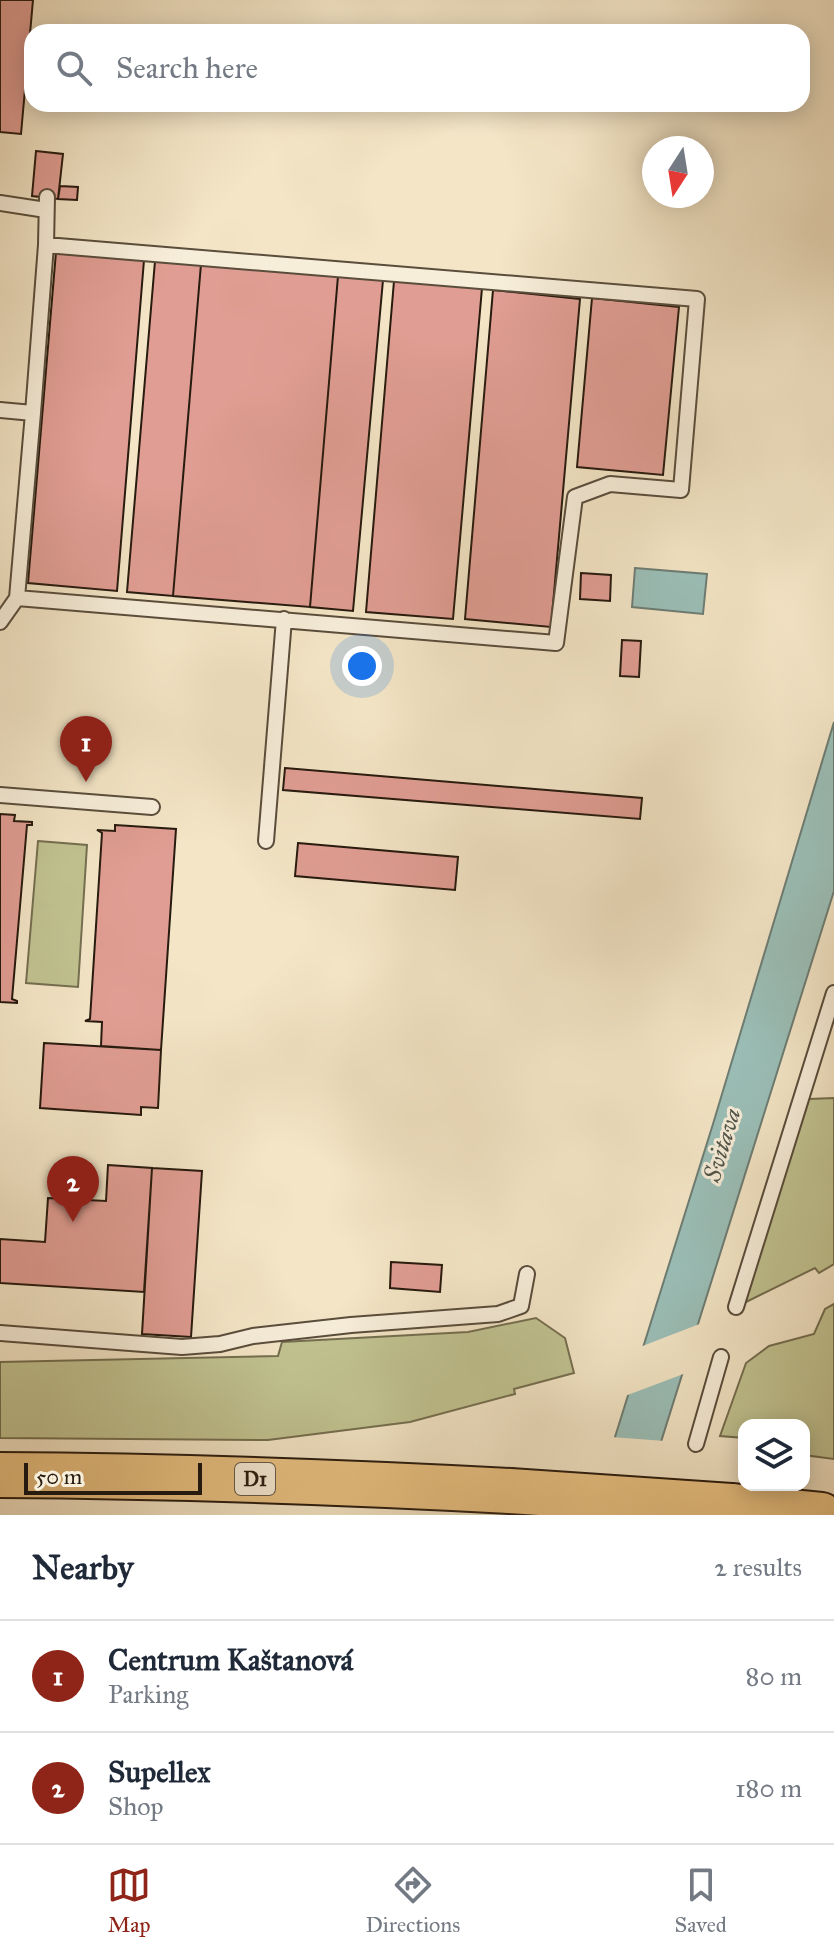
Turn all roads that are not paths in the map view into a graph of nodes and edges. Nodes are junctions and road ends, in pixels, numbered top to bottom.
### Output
1 (0, 203) edge
2 (46, 245) junction
3 (0, 410) edge
4 (33, 413) junction
5 (17, 598) junction
6 (284, 619) junction
7 (0, 622) edge
8 (0, 795) edge
9 (152, 807) dead end
10 (266, 841) dead end
11 (834, 993) edge
12 (527, 1274) dead end
13 (736, 1307) dead end
14 (0, 1333) edge
15 (721, 1357) dead end
16 (696, 1444) dead end
17 (0, 1475) edge
18 (821, 1515) edge

1 - 2 lane
2 - 4 lane
2 - 6 lane
3 - 4 lane
4 - 5 lane
5 - 6 lane
5 - 7 lane
6 - 10 lane
8 - 9 lane
11 - 13 lane
12 - 14 lane
15 - 16 lane
17 - 18 highway, D1, bridge

